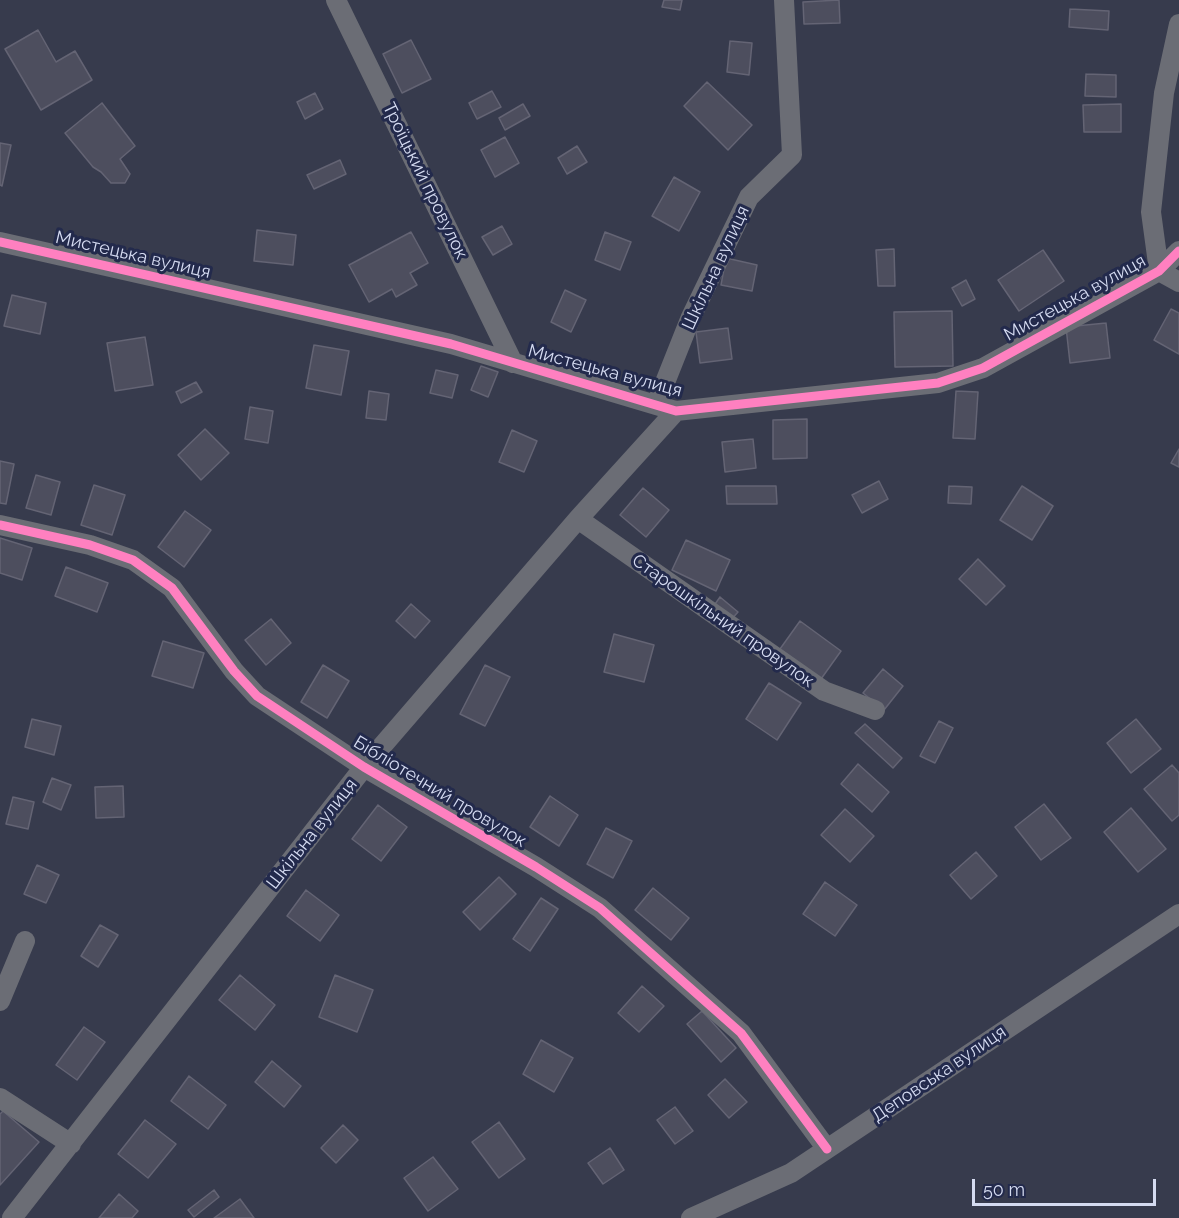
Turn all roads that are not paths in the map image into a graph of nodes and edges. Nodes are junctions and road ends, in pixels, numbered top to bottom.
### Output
1 (336, 0) edge
2 (784, 0) edge
3 (1179, 24) edge
4 (0, 242) edge
5 (1179, 252) edge
6 (1159, 271) junction
7 (1179, 282) edge
8 (513, 363) junction
9 (656, 405) junction
10 (676, 411) junction
11 (578, 519) junction
12 (0, 525) edge
13 (876, 710) dead end
14 (364, 767) junction
15 (1179, 914) edge
16 (25, 941) dead end
17 (0, 1001) edge
18 (0, 1098) edge
19 (71, 1144) junction
20 (827, 1149) junction
21 (12, 1218) edge
22 (691, 1218) edge

1 - 8 street, Троїцький провулок
2 - 9 street, Шкільна вулиця
3 - 6 street
4 - 8 street, Мистецька вулиця
5 - 6 street, Мистецька вулиця
6 - 7 street
6 - 10 street, Мистецька вулиця
8 - 9 street, Мистецька вулиця
9 - 10 street, Мистецька вулиця
10 - 11 street, Шкільна вулиця
11 - 13 street, Старошкільний провулок
11 - 14 street, Шкільна вулиця
12 - 14 street, Бібліотечний провулок
14 - 19 street, Шкільна вулиця
14 - 20 street, Бібліотечний провулок
15 - 20 street, Деповська вулиця
16 - 17 street
18 - 19 street
19 - 21 street, Шкільна вулиця
20 - 22 street, Деповська вулиця

